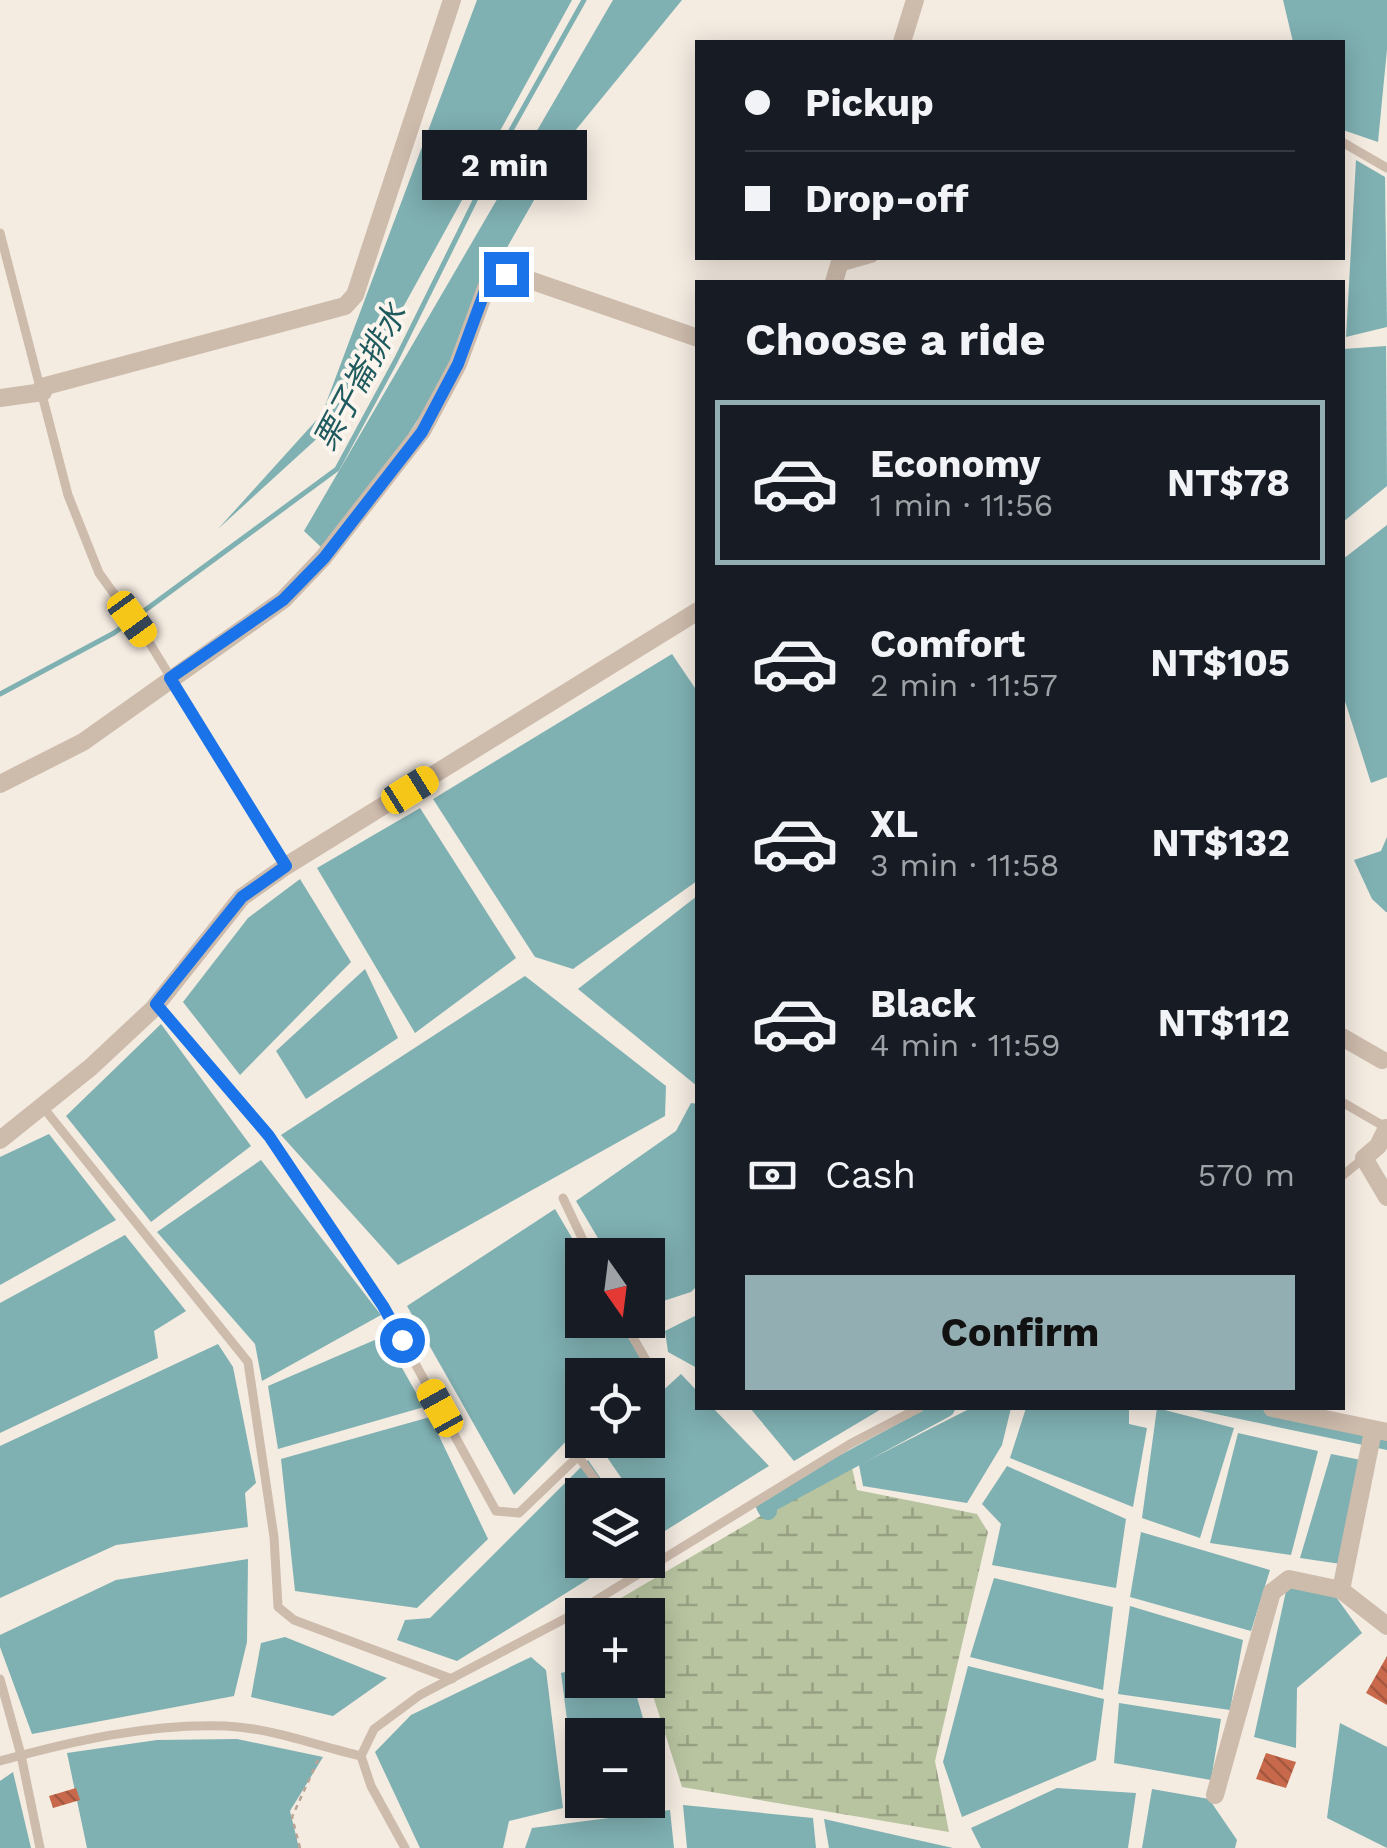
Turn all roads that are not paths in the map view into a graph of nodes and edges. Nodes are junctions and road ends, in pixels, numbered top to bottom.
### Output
1 (452, 0) edge
2 (915, 0) edge
3 (903, 40) edge
4 (1345, 144) edge
5 (1387, 168) edge
6 (0, 233) edge
7 (866, 260) edge
8 (838, 269) edge
9 (695, 337) edge
10 (42, 390) junction
11 (0, 398) edge
12 (695, 613) edge
13 (170, 678) junction
14 (0, 784) edge
15 (286, 866) junction
16 (156, 1004) junction
17 (1345, 1038) edge
18 (1382, 1060) dead end
19 (1345, 1104) edge
20 (42, 1106) junction
21 (1387, 1126) edge
22 (0, 1140) edge
23 (1364, 1158) junction
24 (1345, 1174) edge
25 (1387, 1197) edge
26 (563, 1198) dead end
27 (582, 1238) edge
28 (915, 1410) edge
29 (1278, 1410) edge
30 (1375, 1440) edge
31 (576, 1458) edge
32 (665, 1561) edge
33 (635, 1578) edge
34 (1340, 1590) junction
35 (1387, 1626) edge
36 (0, 1679) edge
37 (452, 1679) junction
38 (21, 1755) junction
39 (361, 1756) junction
40 (0, 1761) edge
41 (1215, 1795) dead end
42 (40, 1848) edge
43 (406, 1848) edge

1 - 10 street
2 - 3 street
4 - 5 lane
6 - 10 lane
7 - 8 lane
9 - 13 street
10 - 11 street
10 - 13 lane
12 - 15 street
13 - 14 street
13 - 15 lane
15 - 16 street
16 - 20 street
16 - 31 lane
17 - 18 street
19 - 21 lane
20 - 22 street
20 - 37 lane
21 - 23 street
23 - 24 lane
23 - 25 street
26 - 27 lane
28 - 32 lane
29 - 30 street
30 - 34 street
33 - 37 lane
34 - 35 street
34 - 41 street
36 - 38 lane
37 - 39 lane
38 - 39 lane
38 - 40 lane
38 - 42 lane
39 - 43 lane

